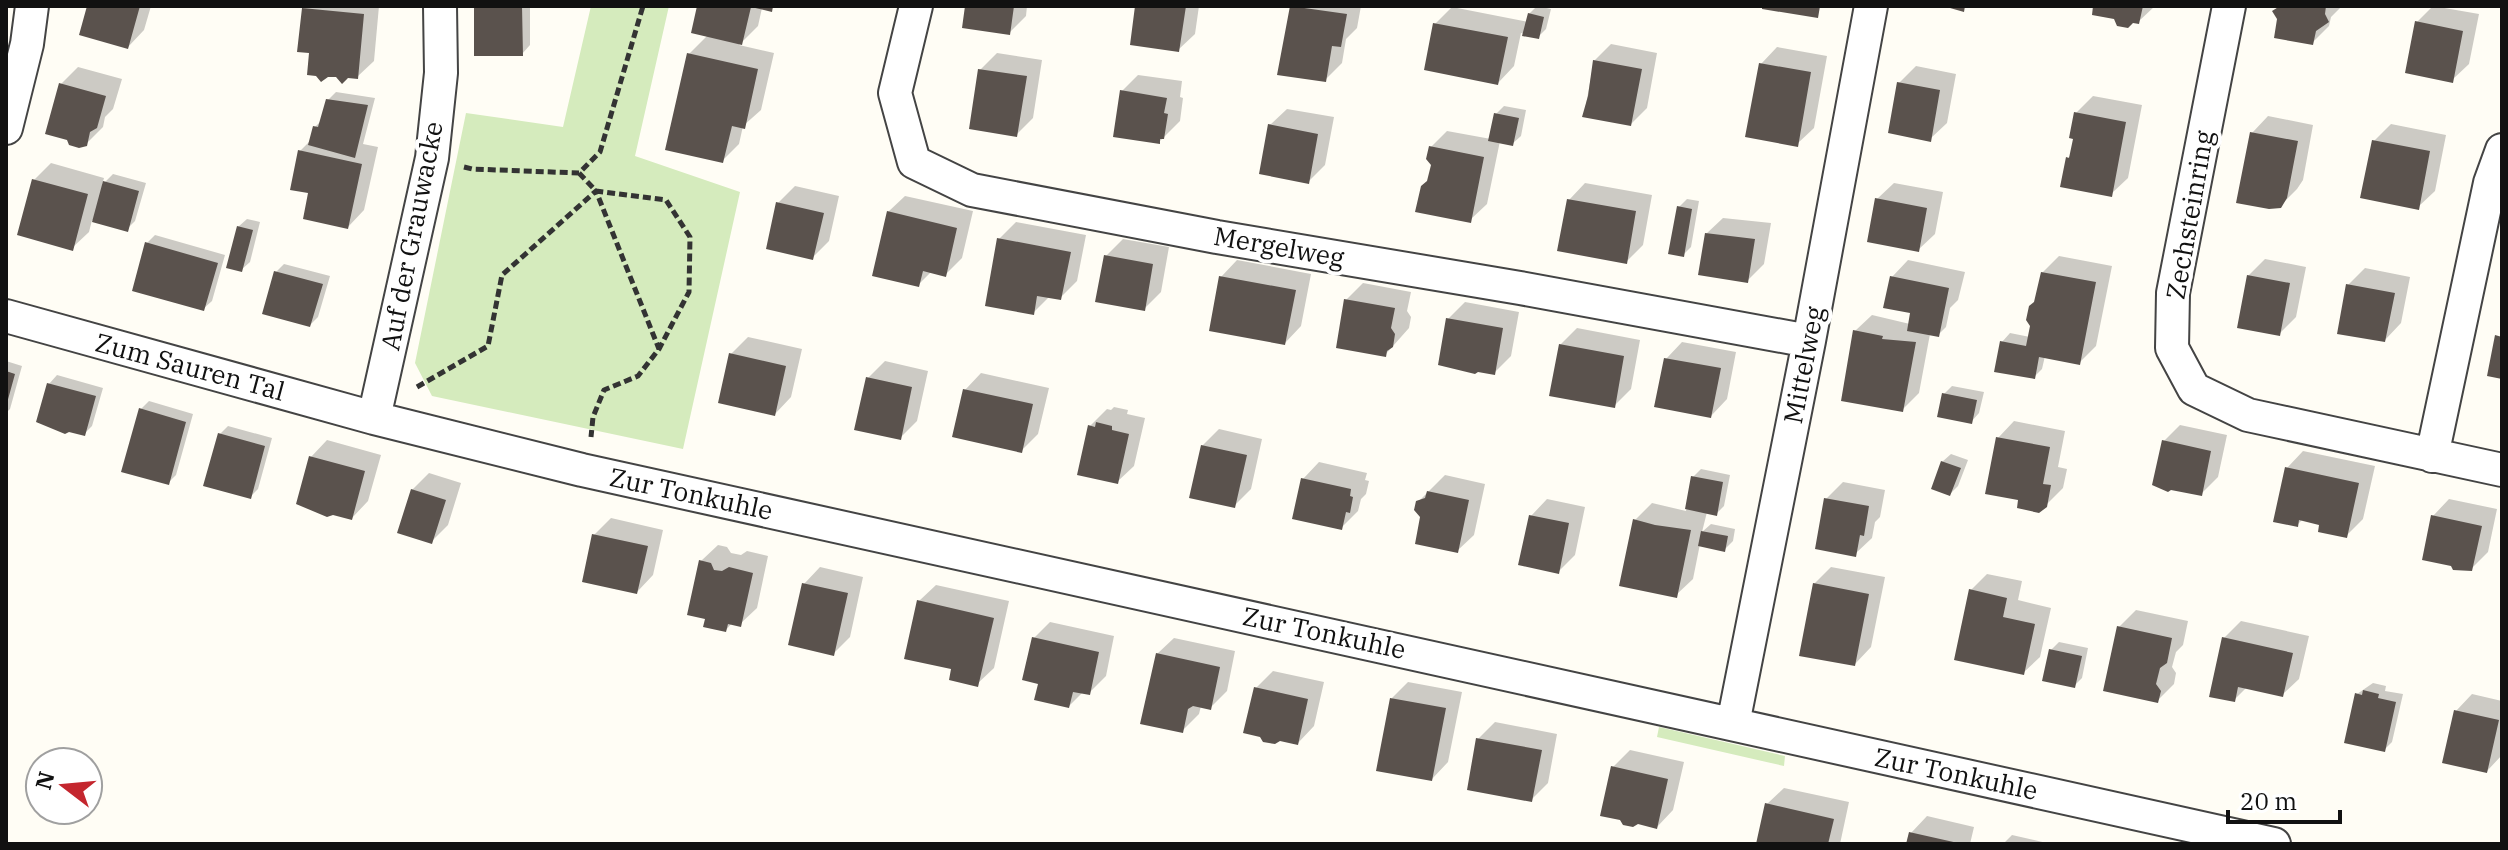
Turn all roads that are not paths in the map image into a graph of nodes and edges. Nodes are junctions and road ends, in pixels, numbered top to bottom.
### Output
1 (32, 6) edge
2 (440, 6) edge
3 (916, 6) edge
4 (1871, 6) edge
5 (2229, 6) edge
6 (6, 128) edge
7 (2502, 150) edge
8 (6, 316) edge
9 (1809, 341) junction
10 (374, 418) junction
11 (2432, 456) junction
12 (2502, 470) edge
13 (1733, 724) junction
14 (2274, 844) edge

1 - 6 street
2 - 10 street, Auf der Grauwacke
3 - 9 street, Mergelweg
4 - 9 street, Mittelweg
5 - 11 street, Zechsteinring
7 - 11 street
8 - 10 street, Zum Sauren Tal
9 - 13 street, Mittelweg
10 - 13 street, Zur Tonkuhle
11 - 12 street, Zechsteinring
13 - 14 street, Zur Tonkuhle

